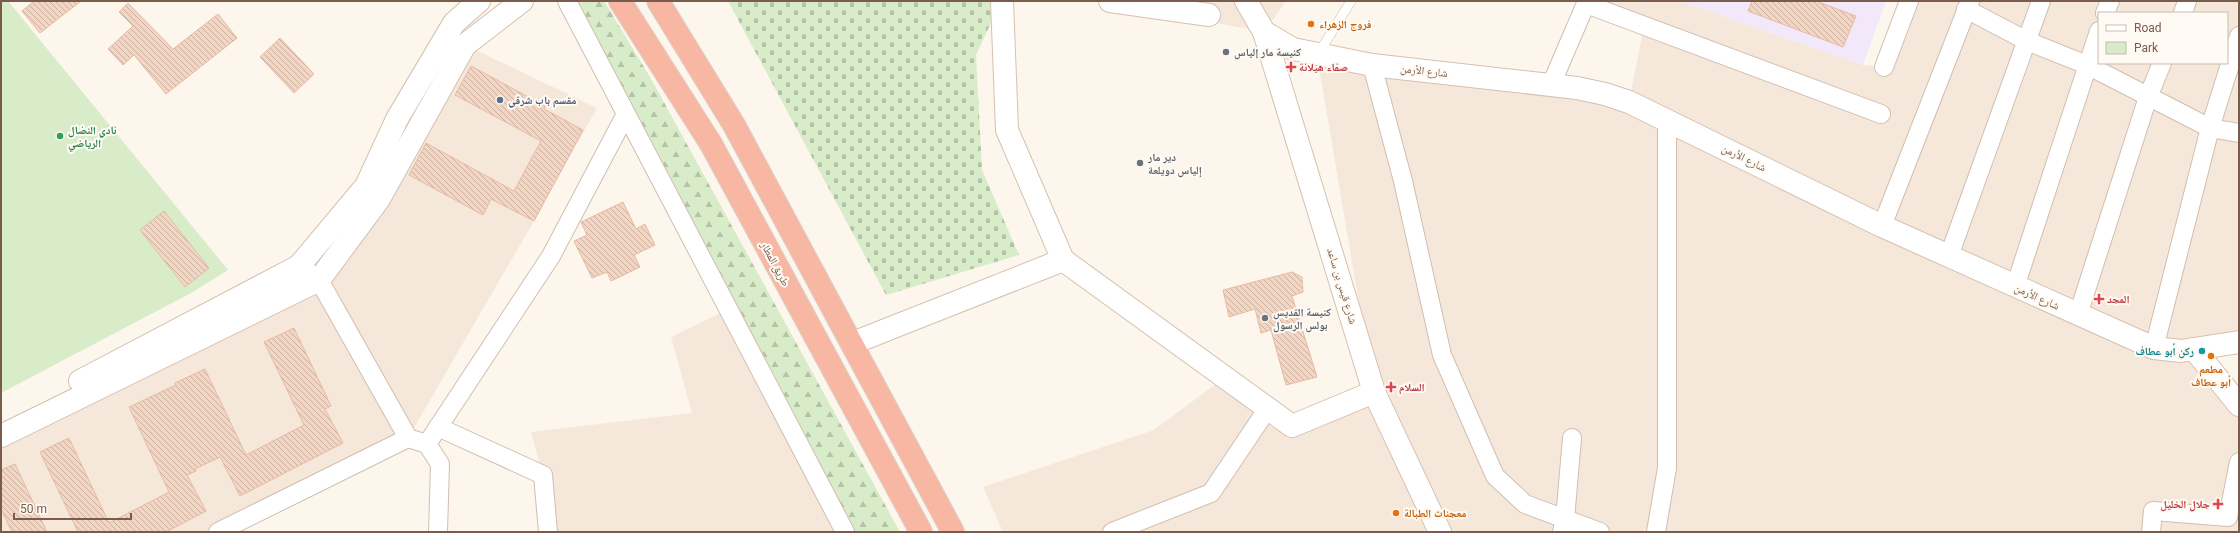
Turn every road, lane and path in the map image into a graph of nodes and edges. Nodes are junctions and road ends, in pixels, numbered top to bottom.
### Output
1 (479, 1) edge
2 (522, 1) edge
3 (567, 1) edge
4 (620, 1) edge
5 (658, 1) edge
6 (1002, 1) edge
7 (1110, 1) edge
8 (1246, 1) edge
9 (1351, 1) edge
10 (1909, 1) edge
11 (2041, 1) edge
12 (2110, 1) edge
13 (2187, 1) edge
14 (1586, 2) edge
15 (1968, 5) edge
16 (2105, 12) edge
17 (2183, 12) edge
18 (1209, 15) dead end
19 (1264, 32) junction
20 (2098, 33) edge
21 (2239, 36) edge
22 (2026, 41) junction
23 (1317, 55) junction
24 (2162, 64) edge
25 (1372, 65) junction
26 (2087, 65) junction
27 (1884, 67) dead end
28 (1552, 85) junction
29 (2148, 97) junction
30 (626, 114) junction
31 (1881, 114) dead end
32 (1666, 120) junction
33 (2210, 128) junction
34 (2239, 133) edge
35 (1882, 226) junction
36 (1949, 256) junction
37 (1063, 260) junction
38 (299, 266) junction
39 (319, 280) junction
40 (2015, 287) junction
41 (2078, 315) junction
42 (2239, 342) edge
43 (853, 343) junction
44 (2154, 348) junction
45 (2194, 349) junction
46 (1374, 392) junction
47 (2239, 405) edge
48 (1268, 408) junction
49 (1, 423) edge
50 (438, 427) junction
51 (1, 436) edge
52 (408, 438) junction
53 (1572, 438) dead end
54 (427, 444) junction
55 (2239, 462) edge
56 (1563, 526) edge
57 (218, 532) edge
58 (438, 532) edge
59 (548, 532) edge
60 (846, 532) edge
61 (920, 532) edge
62 (953, 532) edge
63 (1112, 532) edge
64 (1440, 532) edge
65 (1600, 532) edge
66 (1656, 532) edge
67 (2151, 532) edge

1 - 38 main road
2 - 39 main road
3 - 30 street
4 - 61 highway, طريق المطار
5 - 43 highway
6 - 37 main road
7 - 18 main road
8 - 19 main road, شارع الأرمن
9 - 23 lane
10 - 27 street
11 - 22 street
12 - 16 street
13 - 17 street
14 - 28 street
14 - 31 street
15 - 22 street
15 - 35 street
19 - 23 main road, شارع الأرمن
19 - 46 main road, شارع قيس بن ساعد
20 - 26 street
21 - 33 street
22 - 26 street
22 - 36 street
23 - 25 main road, شارع الأرمن
24 - 29 street
25 - 28 main road, شارع الأرمن
25 - 56 street
26 - 29 street
26 - 40 street
28 - 32 main road, شارع الأرمن
29 - 33 street
29 - 41 street
30 - 50 street
30 - 60 street
32 - 35 main road, شارع الأرمن
32 - 66 street
33 - 34 street
33 - 44 street
35 - 36 main road, شارع الأرمن
36 - 40 main road, شارع الأرمن
37 - 43 main road
37 - 48 main road
38 - 39 street
38 - 49 main road
39 - 51 main road
39 - 52 street
40 - 41 main road, شارع الأرمن
41 - 44 main road, شارع الأرمن
42 - 45 main road, شارع الأرمن
43 - 62 highway
44 - 45 main road, شارع الأرمن
45 - 47 main road
46 - 48 main road
46 - 64 main road, شارع قيس بن ساعد
48 - 63 street
50 - 54 street
50 - 59 street
52 - 54 street
52 - 57 street
53 - 56 street
54 - 58 street
55 - 67 street
56 - 65 street

